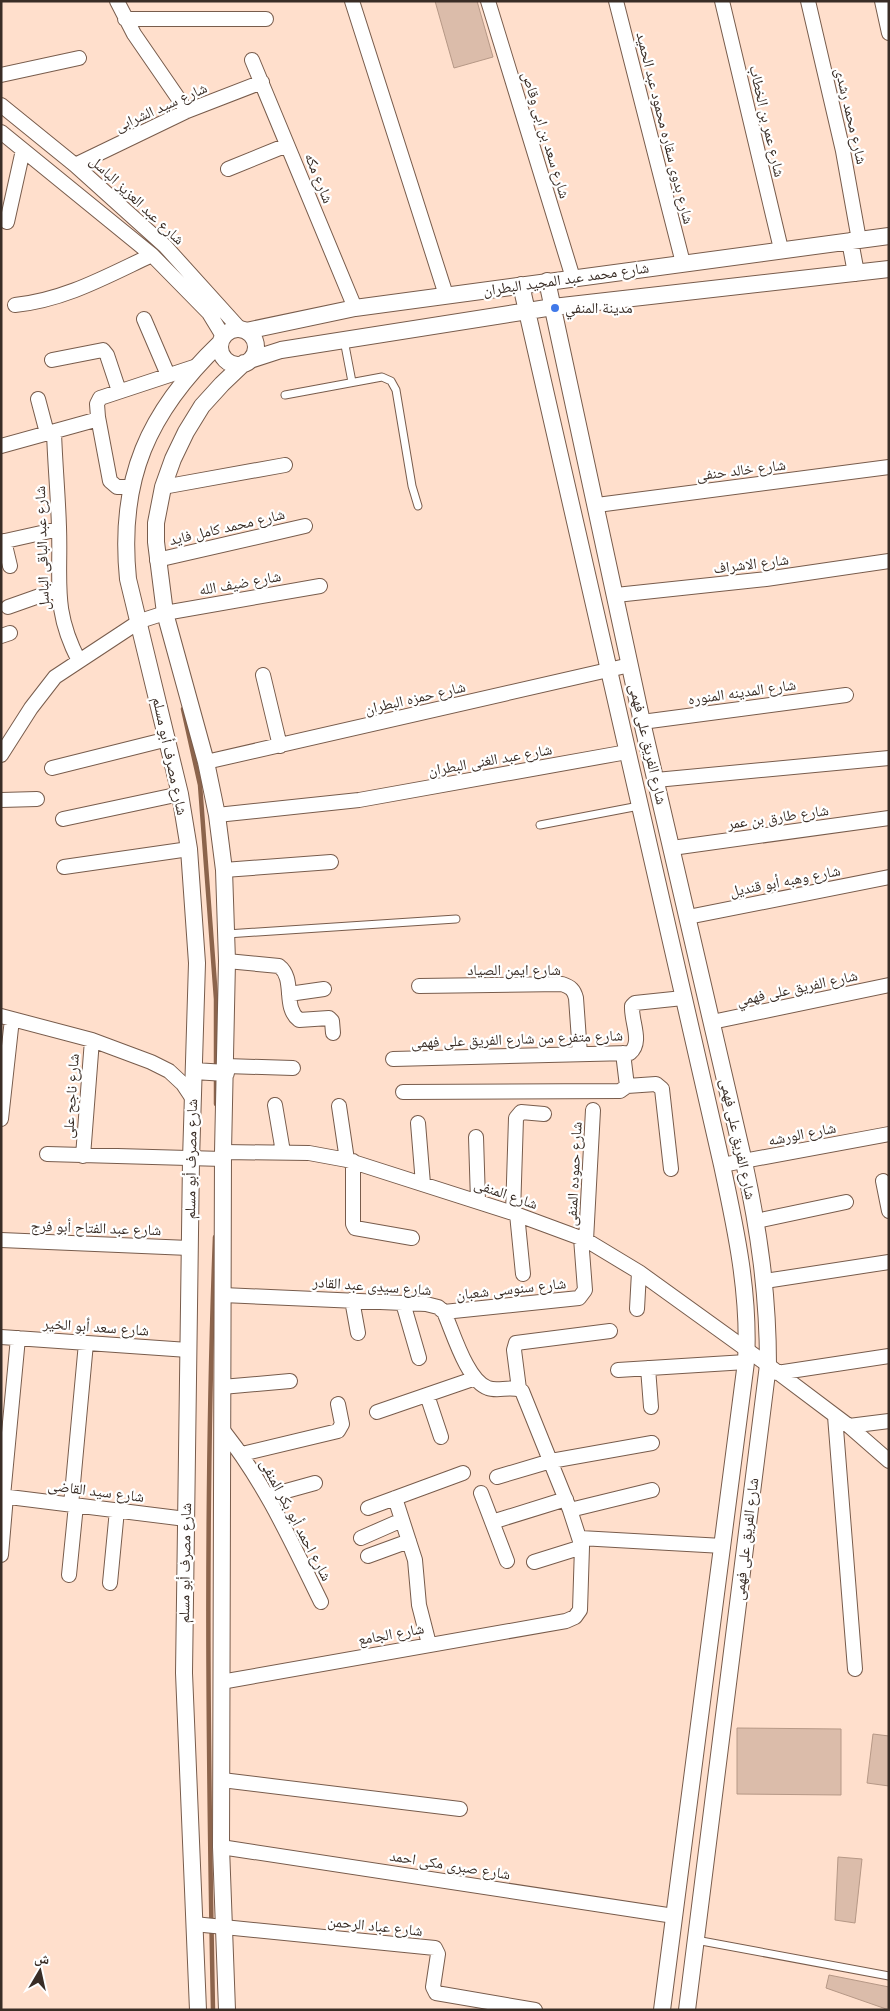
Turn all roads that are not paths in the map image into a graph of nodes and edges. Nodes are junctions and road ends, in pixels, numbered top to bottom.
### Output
1 (117, 1) edge
2 (352, 1) edge
3 (488, 1) edge
4 (616, 1) edge
5 (722, 1) edge
6 (808, 1) edge
7 (882, 1) edge
8 (125, 19) junction
9 (266, 19) dead end
10 (889, 33) edge
11 (79, 58) dead end
12 (252, 60) dead end
13 (1, 75) edge
14 (262, 82) junction
15 (1, 106) edge
16 (188, 111) junction
17 (1, 132) edge
18 (287, 145) junction
19 (23, 150) junction
20 (75, 165) junction
21 (228, 169) dead end
22 (7, 222) dead end
23 (889, 236) edge
24 (855, 240) junction
25 (781, 249) junction
26 (152, 255) junction
27 (683, 263) junction
28 (889, 269) edge
29 (856, 272) junction
30 (573, 278) junction
31 (548, 281) junction
32 (521, 285) junction
33 (446, 295) junction
34 (14, 305) dead end
35 (553, 307) junction
36 (355, 308) junction
37 (527, 311) junction
38 (144, 319) dead end
39 (243, 330) junction
40 (222, 340) junction
41 (344, 340) junction
42 (52, 360) dead end
43 (247, 362) junction
44 (197, 366) junction
45 (168, 375) junction
46 (352, 382) junction
47 (119, 391) junction
48 (285, 395) dead end
49 (38, 399) dead end
50 (98, 417) junction
51 (50, 432) junction
52 (1, 446) edge
53 (285, 465) dead end
54 (889, 467) edge
55 (131, 487) junction
56 (163, 487) junction
57 (597, 505) junction
58 (418, 506) dead end
59 (305, 526) dead end
60 (59, 529) junction
61 (3, 542) edge
62 (157, 560) junction
63 (889, 561) edge
64 (10, 566) dead end
65 (320, 586) dead end
66 (59, 589) junction
67 (616, 595) junction
68 (8, 607) dead end
69 (166, 613) junction
70 (140, 621) junction
71 (79, 660) junction
72 (630, 665) junction
73 (608, 670) junction
74 (263, 675) dead end
75 (846, 695) dead end
76 (642, 722) junction
77 (168, 739) junction
78 (280, 746) junction
79 (627, 752) junction
80 (1, 755) edge
81 (889, 758) edge
82 (206, 762) junction
83 (52, 768) dead end
84 (656, 780) junction
85 (180, 794) junction
86 (37, 799) dead end
87 (1, 800) edge
88 (639, 805) junction
89 (217, 815) junction
90 (889, 818) edge
91 (62, 819) dead end
92 (540, 825) dead end
93 (672, 848) junction
94 (189, 849) junction
95 (331, 862) dead end
96 (64, 867) dead end
97 (224, 870) junction
98 (889, 877) edge
99 (688, 917) junction
100 (456, 919) dead end
101 (226, 934) junction
102 (227, 961) junction
103 (889, 985) edge
104 (420, 986) dead end
105 (324, 989) dead end
106 (706, 992) junction
107 (289, 994) junction
108 (683, 996) junction
109 (6, 1017) edge
110 (712, 1022) junction
111 (334, 1033) dead end
112 (92, 1040) junction
113 (580, 1054) junction
114 (623, 1054) junction
115 (393, 1059) dead end
116 (293, 1068) dead end
117 (226, 1069) junction
118 (194, 1071) junction
119 (627, 1086) junction
120 (403, 1092) dead end
121 (3, 1093) edge
122 (193, 1099) junction
123 (275, 1105) dead end
124 (339, 1106) dead end
125 (593, 1110) dead end
126 (544, 1114) dead end
127 (1, 1119) edge
128 (418, 1123) dead end
129 (889, 1134) edge
130 (476, 1137) dead end
131 (283, 1152) junction
132 (47, 1154) dead end
133 (83, 1156) junction
134 (223, 1156) junction
135 (191, 1160) junction
136 (350, 1161) junction
137 (744, 1162) junction
138 (722, 1165) junction
139 (671, 1169) dead end
140 (883, 1180) dead end
141 (424, 1184) junction
142 (478, 1202) junction
143 (846, 1202) dead end
144 (889, 1210) edge
145 (515, 1213) junction
146 (756, 1221) junction
147 (412, 1238) dead end
148 (583, 1239) junction
149 (1, 1240) edge
150 (190, 1248) junction
151 (889, 1262) edge
152 (639, 1272) junction
153 (523, 1274) dead end
154 (765, 1281) junction
155 (223, 1295) junction
156 (352, 1300) junction
157 (403, 1303) junction
158 (637, 1310) dead end
159 (444, 1312) junction
160 (610, 1331) dead end
161 (358, 1333) dead end
162 (1, 1337) edge
163 (18, 1338) junction
164 (86, 1343) junction
165 (188, 1350) junction
166 (747, 1356) junction
167 (889, 1356) edge
168 (419, 1358) dead end
169 (648, 1368) junction
170 (772, 1369) junction
171 (618, 1370) dead end
172 (473, 1379) junction
173 (290, 1381) dead end
174 (222, 1387) junction
175 (519, 1389) junction
176 (426, 1395) junction
177 (338, 1404) dead end
178 (651, 1407) dead end
179 (377, 1412) dead end
180 (836, 1416) junction
181 (889, 1421) edge
182 (849, 1426) junction
183 (222, 1429) junction
184 (441, 1437) dead end
185 (652, 1443) dead end
186 (242, 1454) junction
187 (551, 1461) junction
188 (889, 1461) edge
189 (464, 1473) dead end
190 (496, 1477) dead end
191 (315, 1483) dead end
192 (652, 1490) dead end
193 (481, 1493) dead end
194 (3, 1496) edge
195 (268, 1496) junction
196 (396, 1498) junction
197 (74, 1505) junction
198 (568, 1505) junction
199 (368, 1508) dead end
200 (117, 1510) junction
201 (186, 1519) junction
202 (402, 1520) junction
203 (492, 1522) junction
204 (361, 1538) dead end
205 (409, 1541) junction
206 (581, 1542) junction
207 (723, 1546) junction
208 (1, 1555) edge
209 (368, 1556) dead end
210 (507, 1561) dead end
211 (534, 1562) dead end
212 (69, 1575) dead end
213 (110, 1582) dead end
214 (321, 1602) dead end
215 (429, 1644) junction
216 (855, 1669) dead end
217 (221, 1682) junction
218 (222, 1780) junction
219 (460, 1809) dead end
220 (221, 1847) junction
221 (674, 1916) junction
222 (194, 1924) junction
223 (225, 1927) junction
224 (696, 1940) junction
225 (889, 1976) edge
226 (198, 2010) edge
227 (227, 2010) edge
228 (535, 2010) edge
229 (662, 2010) edge
230 (687, 2010) edge

1 - 8 street
2 - 33 street
3 - 30 street, شارع سعد بن ابى وقاص
4 - 27 street, شارع بدوى سقاره محمود عبد الحميد
5 - 25 street, شارع عمر بن الخطاب
6 - 24 street, شارع محمد رشدى
7 - 10 street
8 - 9 street
8 - 16 street
11 - 13 street
12 - 14 street, شارع مكه
14 - 16 street, شارع سيد الشرابى
14 - 18 street, شارع مكه
15 - 20 street, شارع عبد العزيز الباسل
16 - 20 street, شارع سيد الشرابى
17 - 19 street, شارع عبد العزيز الباسل
18 - 21 street
18 - 36 street, شارع مكه
19 - 22 street
19 - 26 street, شارع عبد العزيز الباسل
20 - 39 street, شارع عبد العزيز الباسل
23 - 24 street, شارع محمد عبد المجيد البطران
24 - 25 street, شارع محمد عبد المجيد البطران
24 - 29 street
25 - 27 street, شارع محمد عبد المجيد البطران
26 - 34 street
26 - 40 street, شارع عبد العزيز الباسل
27 - 30 street, شارع محمد عبد المجيد البطران
28 - 29 street, شارع محمد عبد المجيد البطران
29 - 35 street, شارع محمد عبد المجيد البطران
30 - 31 street, شارع محمد عبد المجيد البطران
31 - 32 street, شارع محمد عبد المجيد البطران
31 - 35 street, شارع الفريق على فهمى
32 - 33 street, شارع محمد عبد المجيد البطران
32 - 37 street, شارع الفريق على فهمى
33 - 36 street, شارع محمد عبد المجيد البطران
35 - 37 street, شارع محمد عبد المجيد البطران
35 - 57 street, شارع الفريق على فهمى
36 - 39 street, شارع محمد عبد المجيد البطران
37 - 41 street, شارع محمد عبد المجيد البطران
37 - 73 street, شارع الفريق على فهمى
38 - 45 street
39 - 40 street
39 - 43 street
40 - 43 street
40 - 44 street, شارع مصرف أبو مسلم
41 - 43 street, شارع محمد عبد المجيد البطران
41 - 46 lane
42 - 47 street
43 - 56 street, شارع مصرف أبو مسلم
44 - 45 street
44 - 55 street, شارع مصرف أبو مسلم
45 - 47 street
46 - 48 lane
46 - 58 lane
47 - 50 street
49 - 51 street, شارع عبد الباقى الباسل
50 - 51 street
50 - 55 street
51 - 52 street
51 - 60 street, شارع عبد الباقى الباسل
53 - 56 street
54 - 57 street, شارع خالد حنفى
55 - 70 street, شارع مصرف أبو مسلم
56 - 62 street, شارع مصرف أبو مسلم
57 - 67 street, شارع الفريق على فهمى
59 - 62 street, شارع محمد كامل فايد
60 - 61 street
60 - 66 street, شارع عبد الباقى الباسل
61 - 64 street
62 - 69 street, شارع مصرف أبو مسلم
63 - 67 street, شارع الاشراف
65 - 69 street, شارع ضيف الله
66 - 68 street
66 - 71 street, شارع عبد الباقى الباسل
67 - 72 street, شارع الفريق على فهمى
69 - 70 street, شارع ضيف الله
69 - 82 street, شارع مصرف أبو مسلم
70 - 71 street, شارع ضيف الله
70 - 77 street, شارع مصرف أبو مسلم
71 - 80 street, شارع ضيف الله
72 - 73 street, شارع حمزه البطران
72 - 76 street, شارع الفريق على فهمى
73 - 78 street, شارع حمزه البطران
73 - 79 street, شارع الفريق على فهمى
74 - 78 street
75 - 76 street, شارع المدينه المنوره
76 - 84 street, شارع الفريق على فهمى
77 - 83 street
77 - 85 street, شارع مصرف أبو مسلم
78 - 82 street, شارع حمزه البطران
79 - 88 street, شارع الفريق على فهمى
79 - 89 street, شارع عبد الغنى البطران
81 - 84 street
82 - 89 street, شارع مصرف أبو مسلم
84 - 93 street, شارع الفريق على فهمى
85 - 91 street
85 - 94 street, شارع مصرف أبو مسلم
86 - 87 street
88 - 92 lane
88 - 108 street, شارع الفريق على فهمى
89 - 97 street, شارع مصرف أبو مسلم
90 - 93 street, شارع طارق بن عمر
93 - 99 street, شارع الفريق على فهمى
94 - 96 street
94 - 118 street, شارع مصرف أبو مسلم
95 - 97 street
97 - 101 street, شارع مصرف أبو مسلم
98 - 99 street, شارع وهبه أبو قنديل
99 - 106 street, شارع الفريق على فهمى
100 - 101 lane
101 - 102 street, شارع مصرف أبو مسلم
102 - 107 street
102 - 117 street, شارع مصرف أبو مسلم
103 - 110 street, شارع الفريق على فهمي
104 - 113 street, شارع ايمن الصياد
105 - 107 street
106 - 108 street
106 - 110 street, شارع الفريق على فهمى
107 - 111 street
108 - 114 street, شارع متفرع من شارع الفريق على فهمى
108 - 138 street, شارع الفريق على فهمى
109 - 112 street
109 - 121 street
110 - 137 street, شارع الفريق على فهمى
112 - 122 street
112 - 133 street, شارع ناجح على
113 - 114 street, شارع متفرع من شارع الفريق على فهمى
113 - 115 street, شارع متفرع من شارع الفريق على فهمى
114 - 119 street
116 - 117 street
117 - 118 street
117 - 134 street, شارع مصرف أبو مسلم
118 - 122 street, شارع مصرف أبو مسلم
119 - 120 street
119 - 139 street
121 - 127 street
122 - 135 street, شارع مصرف أبو مسلم
123 - 131 street
124 - 136 street
125 - 148 street, شارع حموده المنفى
126 - 145 street
128 - 141 street
129 - 137 street, شارع الورشه
130 - 142 street
131 - 134 street, شارع المنفى
131 - 136 street, شارع المنفى
132 - 133 street, شارع المنفى
133 - 135 street, شارع المنفى
134 - 135 street, شارع المنفى
134 - 155 street, شارع مصرف أبو مسلم
135 - 150 street, شارع مصرف أبو مسلم
136 - 141 street, شارع المنفى
136 - 147 street
137 - 138 street, شارع الورشه
137 - 146 street, شارع الفريق على فهمى
138 - 166 street, شارع الفريق على فهمى
140 - 144 street
141 - 142 street, شارع المنفى
142 - 145 street, شارع المنفى
143 - 146 street
145 - 148 street, شارع المنفى
145 - 153 street
146 - 154 street, شارع الفريق على فهمى
148 - 152 street, شارع المنفى
148 - 159 street, شارع سنوسى شعبان
149 - 150 street, شارع عبد الفتاح أبو فرج
150 - 165 street, شارع مصرف أبو مسلم
151 - 154 street
152 - 158 street
152 - 166 street, شارع المنفى
154 - 170 street, شارع الفريق على فهمى
155 - 156 street, شارع سيدى عبد القادر
155 - 174 street, شارع مصرف أبو مسلم
156 - 157 street, شارع سيدى عبد القادر
156 - 161 street
157 - 159 street, شارع سيدى عبد القادر
157 - 168 street
159 - 172 street, شارع سيدى عبد القادر
160 - 175 street
162 - 163 street, شارع سعد أبو الخير
163 - 164 street, شارع سعد أبو الخير
163 - 194 street
164 - 165 street, شارع سعد أبو الخير
164 - 197 street
165 - 201 street, شارع مصرف أبو مسلم
166 - 169 street
166 - 170 street, شارع المنفى
166 - 207 street, شارع الفريق على فهمى
167 - 170 street
169 - 171 street
169 - 178 street
170 - 180 street, شارع المنفى
170 - 224 street, شارع الفريق على فهمى
172 - 175 street
172 - 176 street
173 - 174 street
174 - 183 street, شارع مصرف أبو مسلم
175 - 187 street
176 - 179 street
176 - 184 street
177 - 186 street
180 - 182 street, شارع المنفى
180 - 216 street
181 - 182 street
182 - 188 street, شارع المنفى
183 - 186 street, شارع احمد أبو بكر المنفى
183 - 217 street, شارع مصرف أبو مسلم
185 - 187 street
186 - 195 street, شارع احمد أبو بكر المنفى
187 - 190 street
187 - 198 street
189 - 196 street
191 - 195 street
192 - 198 street
193 - 203 street
194 - 197 street, شارع سيد القاضى
194 - 208 street
195 - 214 street, شارع احمد أبو بكر المنفى
196 - 199 street
196 - 202 street
197 - 200 street, شارع سيد القاضى
197 - 212 street
198 - 203 street
198 - 206 street
200 - 201 street, شارع سيد القاضى
200 - 213 street
201 - 222 street, شارع مصرف أبو مسلم
202 - 204 street
202 - 205 street
203 - 210 street
205 - 209 street
205 - 215 street
206 - 207 street
206 - 211 street
206 - 215 street, شارع الجامع
207 - 221 street, شارع الفريق على فهمى
215 - 217 street, شارع الجامع
217 - 218 street, شارع مصرف أبو مسلم
218 - 219 street
218 - 220 street, شارع مصرف أبو مسلم
220 - 221 street, شارع صبرى مكى احمد
220 - 223 street, شارع مصرف أبو مسلم
221 - 229 street, شارع الفريق على فهمى
222 - 223 street
222 - 226 street, شارع مصرف أبو مسلم
223 - 227 street, شارع مصرف أبو مسلم
223 - 228 street, شارع عباد الرحمن
224 - 225 lane
224 - 230 street, شارع الفريق على فهمى

